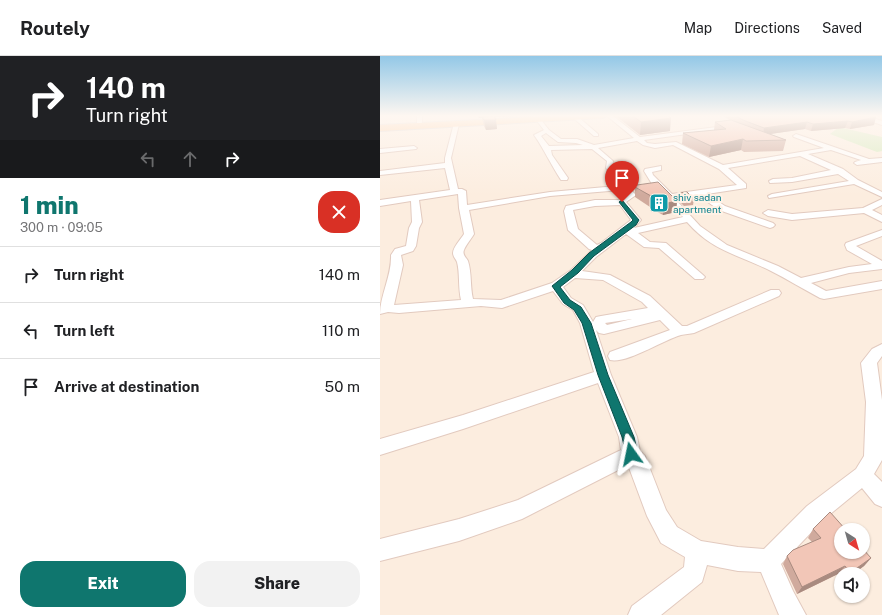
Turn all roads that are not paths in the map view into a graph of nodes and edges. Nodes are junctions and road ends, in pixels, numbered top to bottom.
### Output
1 (453, 142) edge
2 (542, 142) edge
3 (580, 142) edge
4 (619, 142) edge
5 (645, 142) edge
6 (815, 142) edge
7 (593, 146) junction
8 (414, 148) dead end
9 (547, 148) junction
10 (833, 148) junction
11 (788, 149) dead end
12 (380, 151) edge
13 (802, 154) junction
14 (866, 160) dead end
15 (882, 160) edge
16 (821, 162) junction
17 (449, 165) junction
18 (722, 167) junction
19 (658, 168) dead end
20 (840, 171) junction
21 (380, 173) edge
22 (564, 178) dead end
23 (773, 181) dead end
24 (855, 182) junction
25 (638, 186) edge
26 (882, 186) edge
27 (622, 187) junction
28 (867, 189) junction
29 (454, 191) junction
30 (700, 193) junction
31 (882, 195) edge
32 (772, 196) dead end
33 (670, 197) junction
34 (415, 198) junction
35 (622, 202) junction
36 (882, 202) edge
37 (380, 203) edge
38 (463, 208) junction
39 (865, 210) junction
40 (768, 213) dead end
41 (688, 219) junction
42 (882, 219) edge
43 (770, 225) dead end
44 (629, 231) junction
45 (882, 233) edge
46 (603, 246) junction
47 (572, 274) junction
48 (699, 276) dead end
49 (800, 282) junction
50 (882, 285) edge
51 (556, 286) junction
52 (775, 293) dead end
53 (468, 303) junction
54 (384, 309) edge
55 (678, 331) junction
56 (882, 350) edge
57 (615, 356) dead end
58 (603, 375) junction
59 (380, 447) edge
60 (631, 454) junction
61 (863, 475) junction
62 (882, 497) edge
63 (380, 550) edge
64 (698, 552) junction
65 (768, 561) junction
66 (641, 615) edge
67 (793, 615) edge

1 - 17 street
2 - 9 street
3 - 7 street
4 - 7 street
5 - 18 street
6 - 10 street
7 - 9 street
7 - 27 street
8 - 12 street
9 - 22 street
10 - 13 street
10 - 14 street
11 - 13 street
13 - 16 street
13 - 18 street
15 - 16 street
16 - 20 street
17 - 21 street
17 - 29 street
18 - 30 street
19 - 33 street
20 - 23 street
20 - 24 street
24 - 28 street
24 - 32 street
25 - 27 street
26 - 28 street
27 - 35 street
27 - 38 street
28 - 31 street
29 - 34 street
29 - 38 street
30 - 33 street
30 - 43 street
33 - 41 street
34 - 37 street
34 - 54 street
35 - 44 street
35 - 46 street
36 - 39 street
38 - 53 street
39 - 40 street
39 - 42 street
41 - 44 street
41 - 49 street
44 - 46 street
44 - 48 street
45 - 49 street
46 - 47 street
47 - 51 street
47 - 55 street
49 - 50 street
51 - 53 street
51 - 58 street
52 - 55 street
53 - 54 street
55 - 57 street
56 - 61 street
58 - 59 street
58 - 60 street
60 - 63 street
60 - 64 street
61 - 62 street
61 - 65 street
64 - 65 street
64 - 66 street
65 - 67 street

